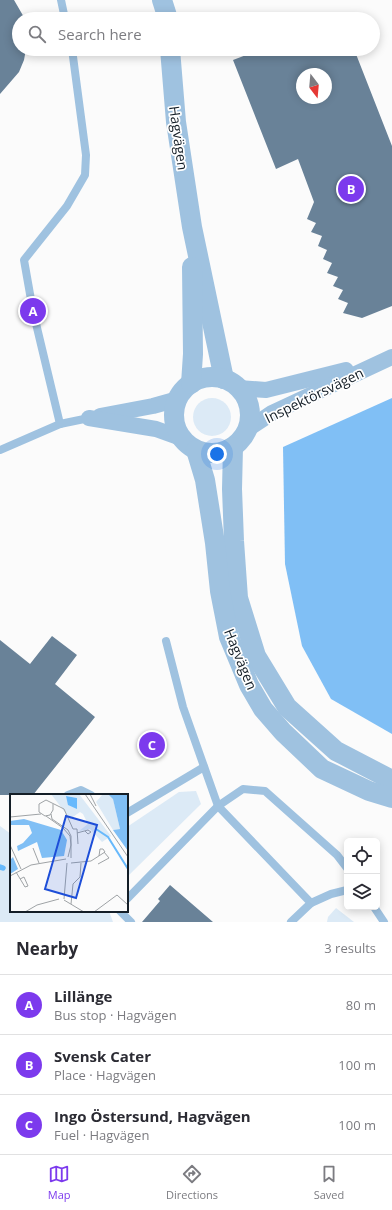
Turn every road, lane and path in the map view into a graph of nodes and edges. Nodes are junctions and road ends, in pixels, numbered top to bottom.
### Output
1 (61, 0) edge
2 (64, 12) edge
3 (73, 56) edge
4 (171, 56) edge
5 (192, 227) junction
6 (386, 360) edge
7 (231, 383) junction
8 (191, 384) junction
9 (178, 399) junction
10 (90, 418) junction
11 (60, 424) junction
12 (248, 429) junction
13 (189, 444) junction
14 (233, 447) junction
15 (0, 450) edge
16 (166, 642) dead end
17 (204, 767) junction
18 (392, 780) edge
19 (71, 794) edge
20 (89, 794) edge
21 (392, 798) edge
22 (218, 806) junction
23 (128, 812) edge
24 (344, 864) edge
25 (344, 891) edge
26 (128, 897) edge
27 (311, 903) junction
28 (376, 910) edge
29 (121, 912) edge
30 (131, 922) edge
31 (291, 922) edge
32 (384, 922) edge

1 - 2 lane
3 - 11 lane
4 - 5 street, Hagvägen
5 - 7 street, Hagvägen
5 - 8 street, Hagvägen
6 - 7 street, Inspektörsvägen
6 - 12 street, Inspektörsvägen
7 - 8 street
7 - 12 street
8 - 9 street
9 - 10 street
9 - 13 street
10 - 11 lane
10 - 13 street
11 - 15 lane
12 - 14 street
13 - 14 street
13 - 21 street, Hagvägen
14 - 18 street, Hagvägen
16 - 17 lane
17 - 22 lane
17 - 23 lane
19 - 20 lane
22 - 24 lane
22 - 26 lane
22 - 27 lane
25 - 27 lane
27 - 31 lane
28 - 32 lane
29 - 30 lane

